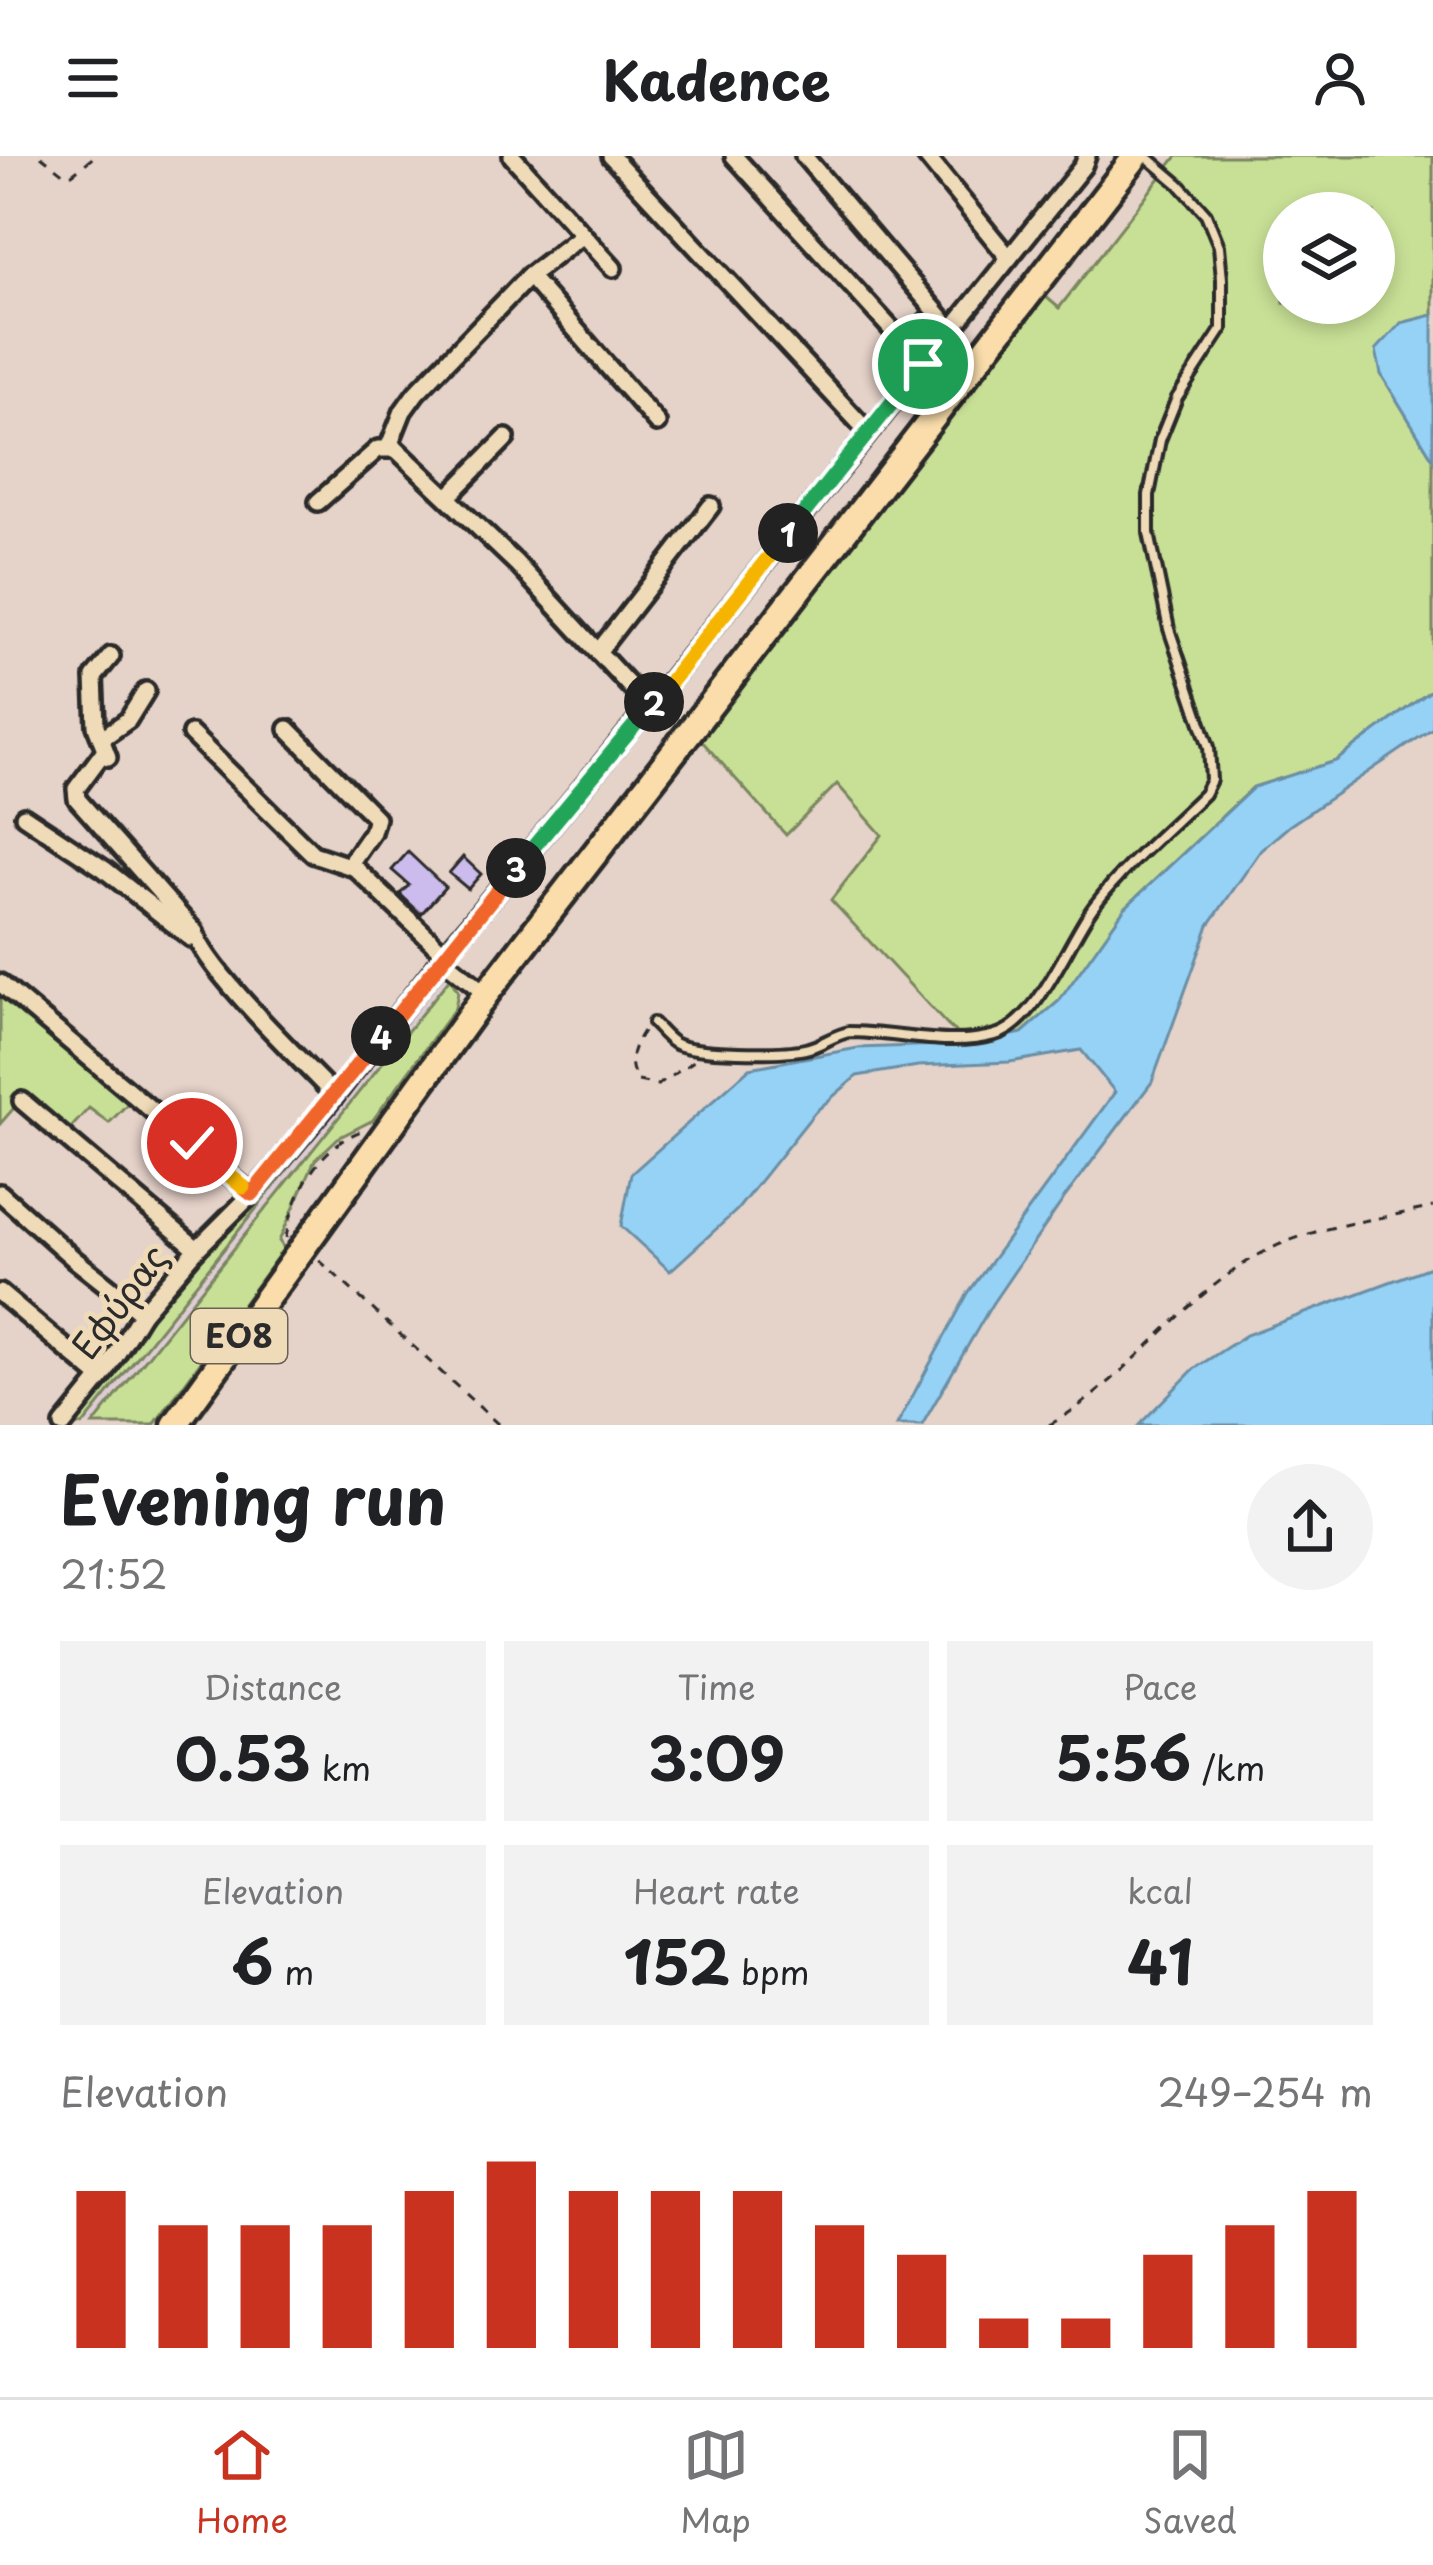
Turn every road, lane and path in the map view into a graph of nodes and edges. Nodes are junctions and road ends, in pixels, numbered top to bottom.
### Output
1 (41, 156) edge
2 (95, 156) edge
3 (512, 156) edge
4 (611, 156) edge
5 (734, 156) edge
6 (804, 156) edge
7 (926, 156) edge
8 (1087, 156) edge
9 (1136, 156) edge
10 (1146, 156) edge
11 (582, 235) junction
12 (1009, 258) junction
13 (614, 268) dead end
14 (529, 276) junction
15 (951, 329) junction
16 (923, 364) junction
17 (657, 423) dead end
18 (868, 432) junction
19 (506, 438) dead end
20 (389, 446) junction
21 (448, 497) junction
22 (318, 502) dead end
23 (711, 506) dead end
24 (598, 652) junction
25 (111, 656) dead end
26 (146, 691) dead end
27 (649, 707) junction
28 (288, 728) dead end
29 (191, 734) dead end
30 (105, 750) junction
31 (24, 816) dead end
32 (349, 865) junction
33 (198, 943) junction
34 (443, 956) junction
35 (0, 983) edge
36 (486, 994) junction
37 (653, 1023) joint
38 (725, 1050) junction
39 (335, 1096) junction
40 (22, 1101) dead end
41 (391, 1122) junction
42 (0, 1192) edge
43 (252, 1194) junction
44 (1433, 1207) edge
45 (197, 1249) junction
46 (300, 1250) junction
47 (0, 1293) edge
48 (142, 1313) junction
49 (101, 1378) junction
50 (63, 1425) edge
51 (175, 1425) edge
52 (499, 1425) edge
53 (1049, 1425) edge

1 - 2 path
3 - 11 street
4 - 18 street
5 - 16 street
6 - 15 street
7 - 12 street
8 - 12 street, Εφύρας
9 - 36 main road, ΕΟ8
10 - 38 lane
11 - 13 street
11 - 14 street
12 - 15 street, Εφύρας
14 - 17 street
14 - 20 street
15 - 16 street, Εφύρας
16 - 18 street, Εφύρας
18 - 27 street, Εφύρας
19 - 21 street
20 - 21 street
20 - 22 street
21 - 24 street
23 - 24 street
24 - 27 street
25 - 30 street
26 - 30 street
27 - 34 street, Εφύρας
28 - 32 street
29 - 32 street
30 - 33 street
31 - 33 street
32 - 34 street
33 - 39 street
34 - 36 street
34 - 39 street, Εφύρας
35 - 43 street
36 - 41 main road, ΕΟ8
37 - 38 lane
37 - 38 path
39 - 43 street, Εφύρας
40 - 45 street
41 - 46 main road, ΕΟ8
41 - 46 path
42 - 48 street
43 - 45 street, Εφύρας
44 - 53 path
45 - 48 street, Εφύρας
46 - 51 main road, ΕΟ8
46 - 52 path
47 - 49 street
48 - 49 street, Εφύρας
49 - 50 street, Εφύρας

